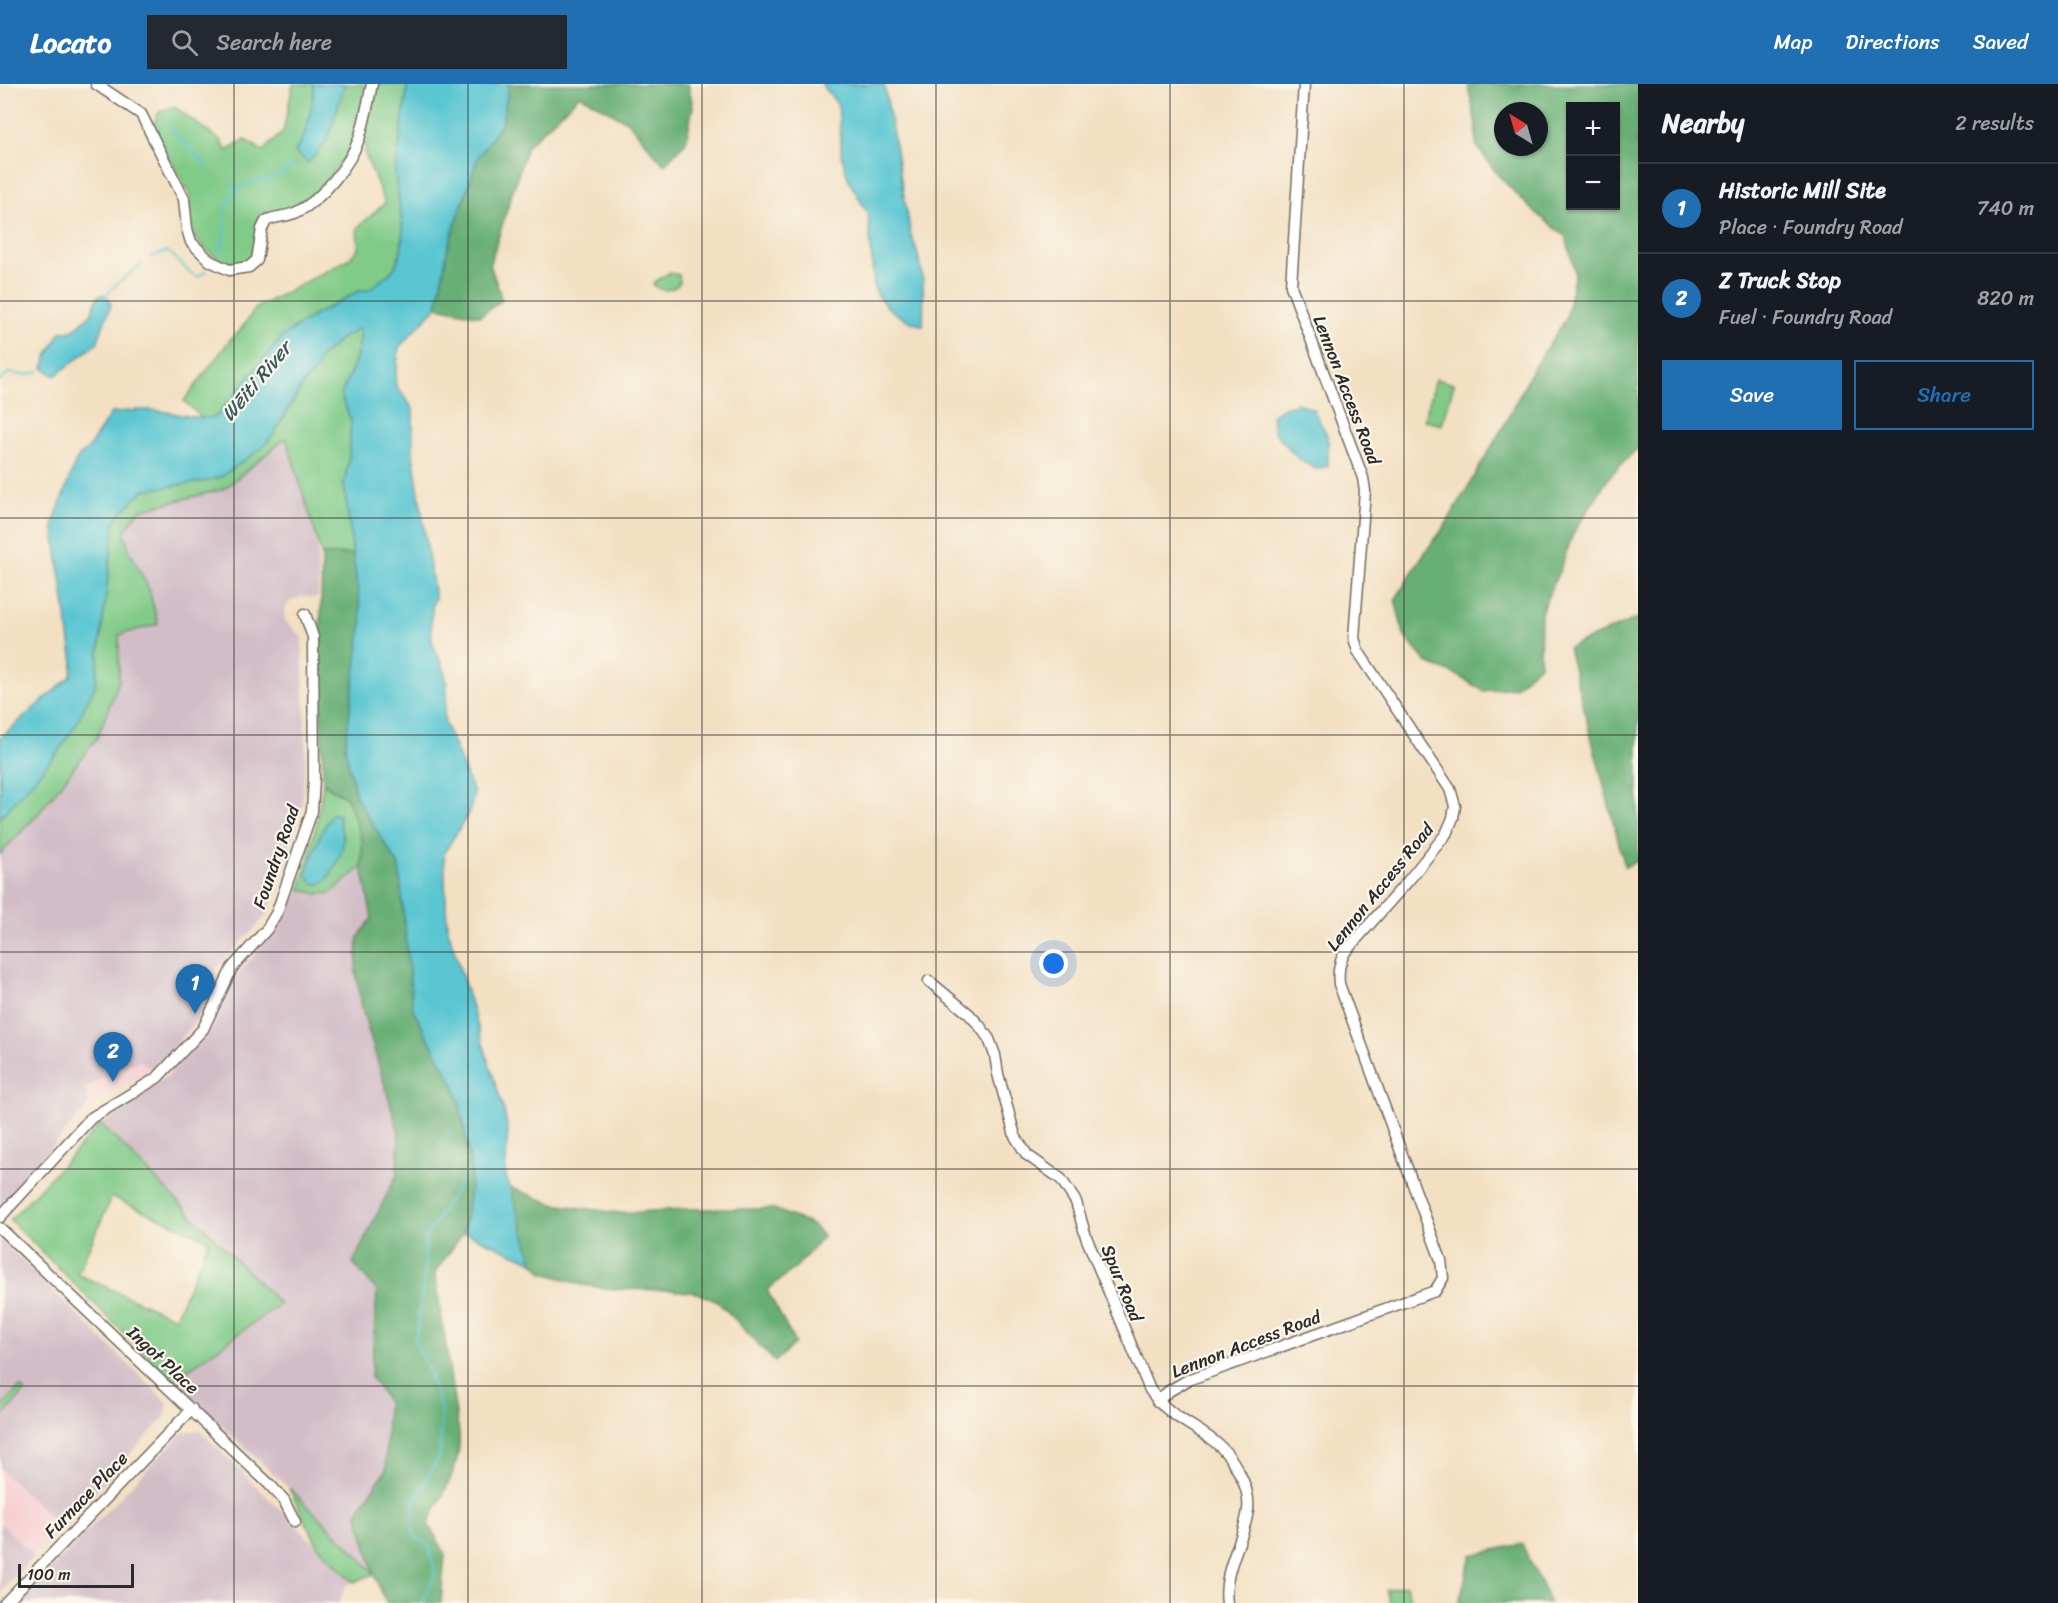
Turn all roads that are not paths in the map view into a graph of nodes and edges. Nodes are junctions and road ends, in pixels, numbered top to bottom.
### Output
1 (96, 84) edge
2 (372, 84) edge
3 (1304, 84) edge
4 (305, 614) dead end
5 (929, 981) dead end
6 (0, 1217) edge
7 (0, 1228) edge
8 (1158, 1401) junction
9 (192, 1409) junction
10 (296, 1522) dead end
11 (5, 1603) edge
12 (1227, 1603) edge

1 - 2 street
3 - 8 street, Lennon Access Road
4 - 6 street, Foundry Road
5 - 8 street, Spur Road
7 - 9 street, Ingot Place
8 - 12 street, Spur Road
9 - 10 street, Ingot Place
9 - 11 street, Furnace Place

